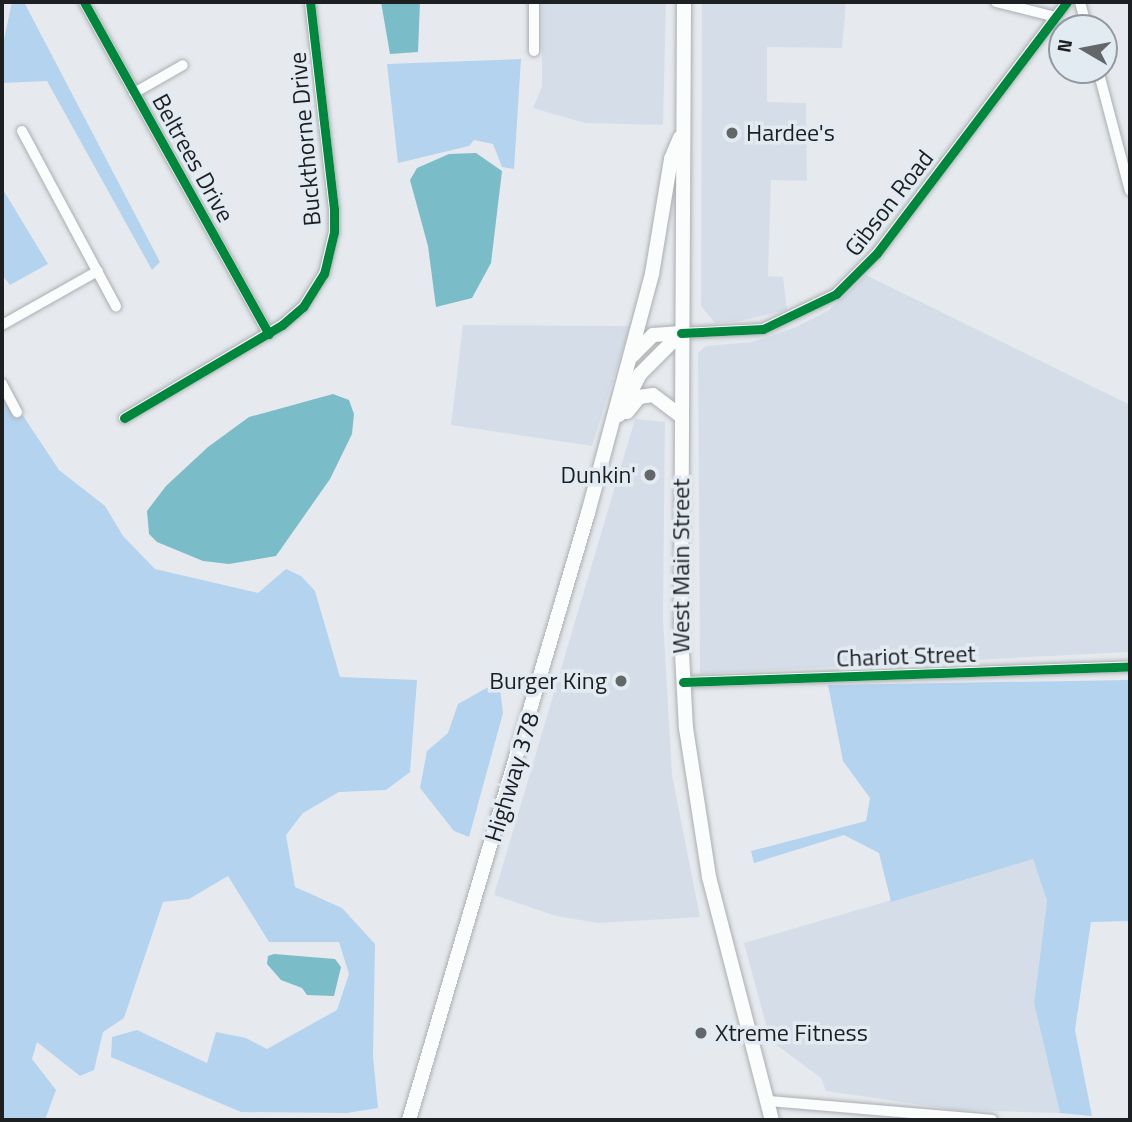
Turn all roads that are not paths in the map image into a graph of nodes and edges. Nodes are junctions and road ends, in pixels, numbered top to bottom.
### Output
1 (84, 2) edge
2 (310, 2) edge
3 (534, 2) edge
4 (684, 2) edge
5 (996, 2) edge
6 (1048, 15) edge
7 (1048, 28) edge
8 (534, 51) dead end
9 (183, 65) dead end
10 (1102, 84) edge
11 (134, 93) junction
12 (22, 131) dead end
13 (682, 133) junction
14 (1130, 191) edge
15 (98, 271) junction
16 (116, 306) dead end
17 (2, 325) edge
18 (681, 333) junction
19 (269, 334) junction
20 (626, 369) junction
21 (2, 384) edge
22 (17, 412) dead end
23 (681, 416) junction
24 (124, 418) dead end
25 (610, 432) junction
26 (1130, 666) edge
27 (682, 682) junction
28 (768, 1101) junction
29 (959, 1118) edge
30 (410, 1120) edge
31 (772, 1120) edge
32 (992, 1120) edge

1 - 11 street, Beltrees Drive
2 - 19 street, Buckthorne Drive
3 - 8 street
4 - 13 main road, West Main Street
5 - 6 street
7 - 18 street, Gibson Road
9 - 11 street
10 - 14 street
11 - 19 street, Beltrees Drive
12 - 15 street
13 - 18 main road, West Main Street
13 - 20 main road
15 - 16 street
15 - 17 street
18 - 20 main road
18 - 23 main road, West Main Street
18 - 25 main road
19 - 24 street, Buckthorne Drive
20 - 25 main road
21 - 22 street
23 - 25 main road
23 - 27 main road, West Main Street
25 - 30 main road, Highway 378
26 - 27 street, Chariot Street
27 - 28 main road, West Main Street
28 - 29 street
28 - 31 main road, West Main Street
29 - 32 street

